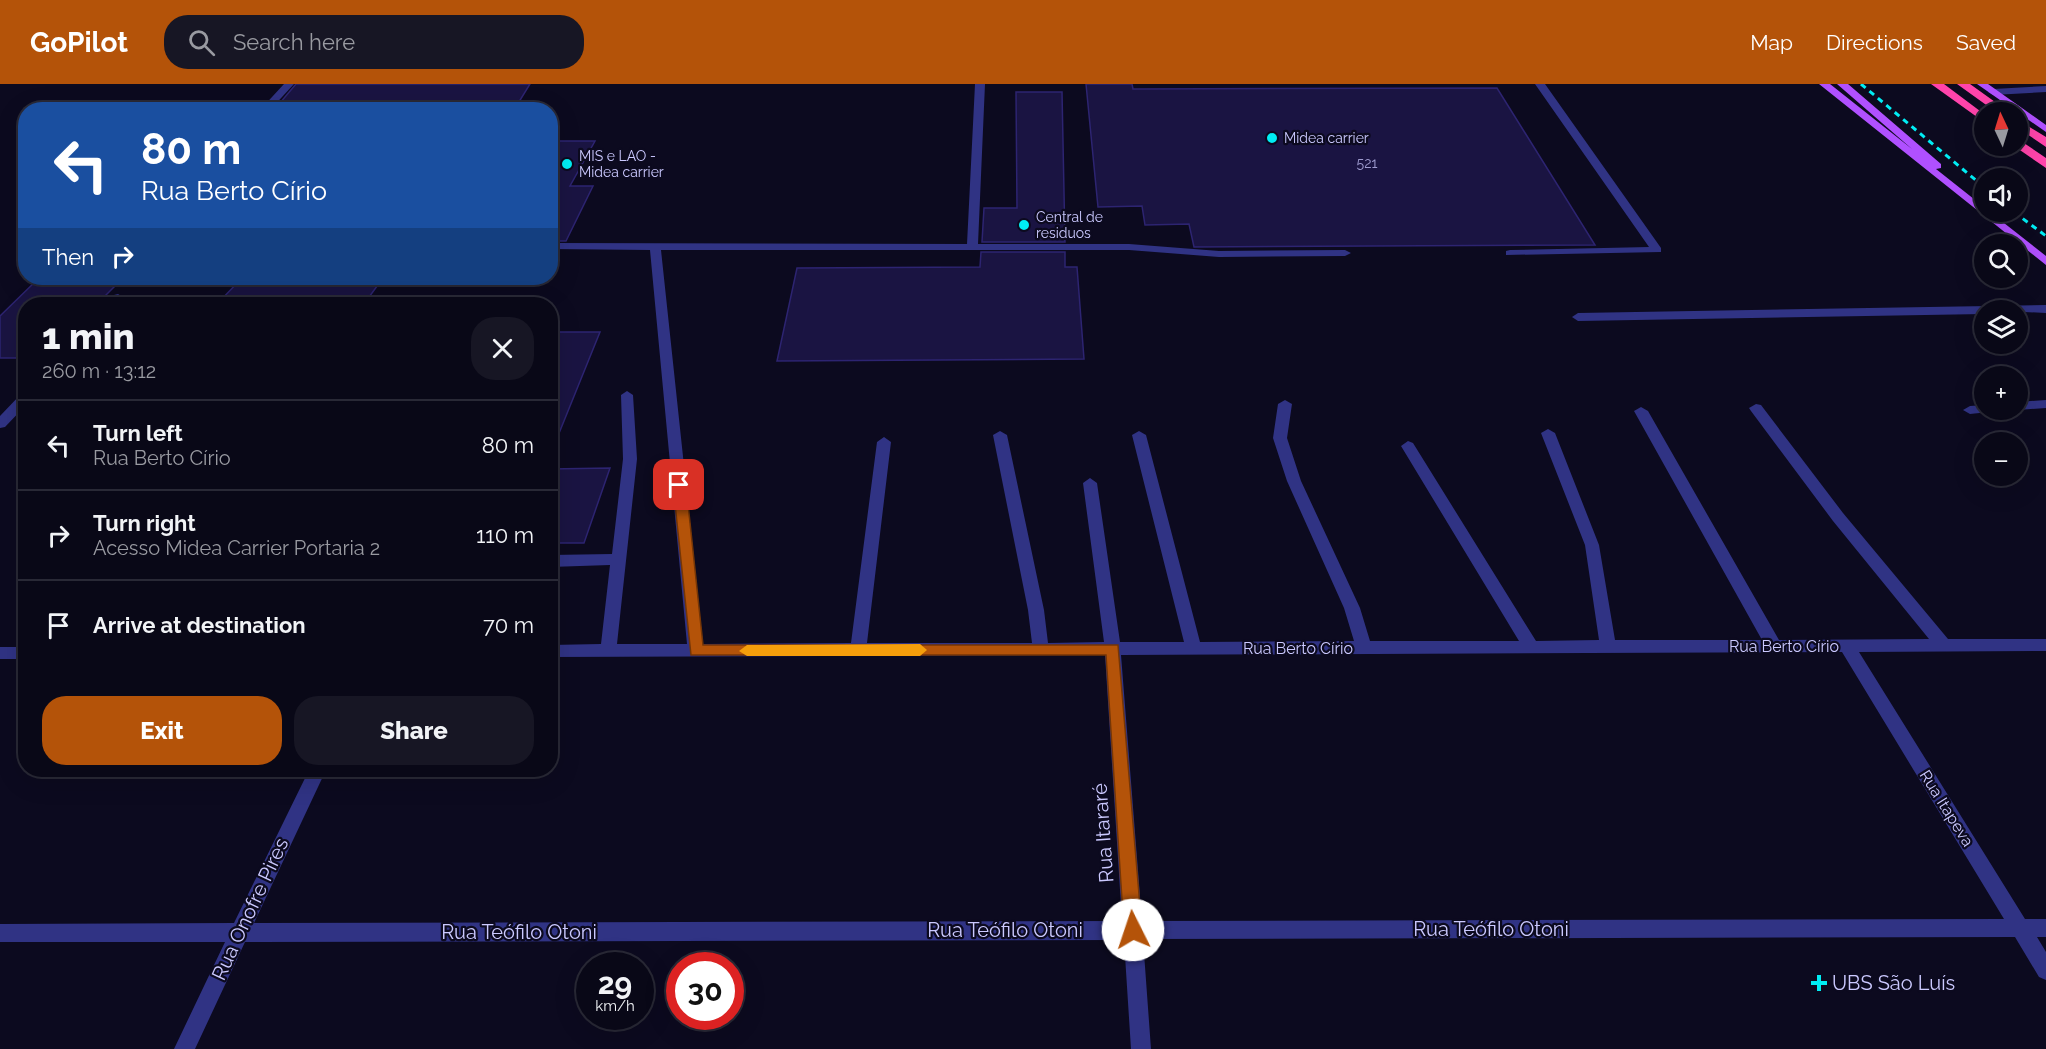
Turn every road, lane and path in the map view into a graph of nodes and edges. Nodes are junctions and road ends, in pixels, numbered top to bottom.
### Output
1 (289, 84) edge
2 (980, 84) edge
3 (1540, 84) edge
4 (1824, 84) edge
5 (1842, 84) edge
6 (1937, 84) edge
7 (1964, 84) edge
8 (1982, 84) edge
9 (2046, 89) edge
10 (1993, 92) junction
11 (272, 102) edge
12 (1989, 102) edge
13 (1974, 112) edge
14 (2046, 129) edge
15 (2028, 130) edge
16 (2046, 143) edge
17 (2028, 150) edge
18 (2046, 164) edge
19 (1965, 197) junction
20 (558, 246) edge
21 (972, 247) junction
22 (655, 248) junction
23 (1345, 253) dead end
24 (1510, 253) dead end
25 (2046, 262) edge
26 (2046, 309) edge
27 (1578, 317) dead end
28 (627, 395) dead end
29 (1285, 404) dead end
30 (2046, 404) edge
31 (18, 405) edge
32 (2028, 405) edge
33 (1756, 408) dead end
34 (1970, 410) dead end
35 (1974, 410) edge
36 (1641, 411) dead end
37 (0, 424) edge
38 (1548, 433) dead end
39 (1000, 435) dead end
40 (1139, 435) dead end
41 (884, 442) dead end
42 (1408, 446) dead end
43 (1090, 483) dead end
44 (619, 559) junction
45 (558, 561) edge
46 (2046, 645) edge
47 (1774, 646) junction
48 (1847, 646) junction
49 (1944, 646) junction
50 (1531, 647) junction
51 (1608, 647) junction
52 (1364, 648) junction
53 (1041, 649) junction
54 (1113, 649) junction
55 (1194, 649) junction
56 (858, 650) junction
57 (558, 651) edge
58 (608, 651) junction
59 (696, 651) junction
60 (0, 653) edge
61 (18, 653) edge
62 (314, 777) edge
63 (2020, 928) junction
64 (2046, 928) edge
65 (1133, 930) junction
66 (239, 932) junction
67 (0, 933) edge
68 (2046, 970) edge
69 (184, 1049) edge
70 (1141, 1049) edge

1 - 11 street
2 - 21 street
3 - 24 street
4 - 19 main road
5 - 19 main road
6 - 13 highway
7 - 12 highway
8 - 10 main road
9 - 10 street
10 - 14 main road
15 - 16 highway
17 - 18 highway
19 - 25 main road
20 - 22 street
21 - 22 street
21 - 23 street
22 - 59 street
26 - 27 street
28 - 44 street
29 - 52 street
30 - 32 street
31 - 37 street
33 - 49 street
34 - 35 street
36 - 47 street
38 - 51 street
39 - 53 street
40 - 55 street
41 - 56 street
42 - 50 street
43 - 54 street, Rua Itararé
44 - 45 street
44 - 58 street
46 - 49 street, Rua Berto Círio
47 - 48 street, Rua Berto Círio
47 - 51 street, Rua Berto Círio
48 - 49 street, Rua Berto Círio
48 - 63 street, Rua Itapeva
50 - 51 street, Rua Berto Círio
50 - 52 street, Rua Berto Círio
52 - 55 street, Rua Berto Círio
53 - 54 street, Rua Berto Círio
53 - 56 street, Rua Berto Círio
54 - 55 street, Rua Berto Círio
54 - 65 street, Rua Itararé
56 - 59 street, Rua Berto Círio
57 - 58 street, Rua Berto Círio
58 - 59 street, Rua Berto Círio
60 - 61 street
62 - 66 street, Rua Onofre Pires
63 - 64 street, Rua Teófilo Otoni
63 - 65 street, Rua Teófilo Otoni
63 - 68 street, Rua Itapeva
65 - 66 street, Rua Teófilo Otoni
65 - 70 street, Rua Itararé
66 - 67 street, Rua Teófilo Otoni
66 - 69 street, Rua Onofre Pires

